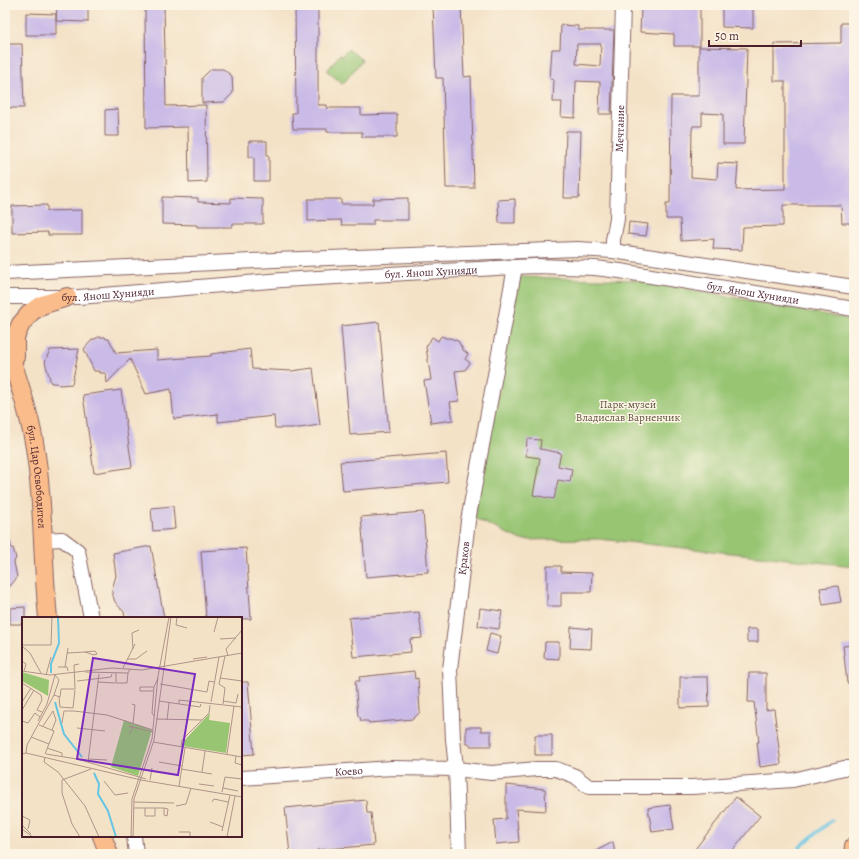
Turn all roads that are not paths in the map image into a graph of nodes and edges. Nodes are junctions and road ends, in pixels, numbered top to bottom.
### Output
1 (622, 5) edge
2 (613, 250) junction
3 (515, 267) junction
4 (5, 273) edge
5 (854, 287) edge
6 (5, 297) edge
7 (66, 297) junction
8 (854, 308) edge
9 (5, 340) edge
10 (16, 374) junction
11 (42, 540) junction
12 (48, 617) edge
13 (91, 617) edge
14 (854, 768) edge
15 (456, 769) junction
16 (242, 778) edge
17 (102, 837) edge
18 (134, 837) edge
19 (854, 846) edge
20 (109, 854) edge
21 (136, 854) edge
22 (459, 854) edge
23 (853, 854) edge

1 - 2 street, Мечтание
2 - 4 street, бул. Янош Хунияди
2 - 5 street, бул. Янош Хунияди
3 - 7 street, бул. Янош Хунияди
3 - 8 street, бул. Янош Хунияди
3 - 15 street, Краков
6 - 7 street, бул. Янош Хунияди
7 - 10 main road
9 - 10 main road, бул. Цар Освободител
10 - 11 main road, бул. Цар Освободител
11 - 12 main road, бул. Цар Освободител
11 - 13 street
14 - 15 street, Коево
15 - 16 street, Коево
15 - 22 street, Краков
17 - 20 main road
18 - 21 street
19 - 23 main road

